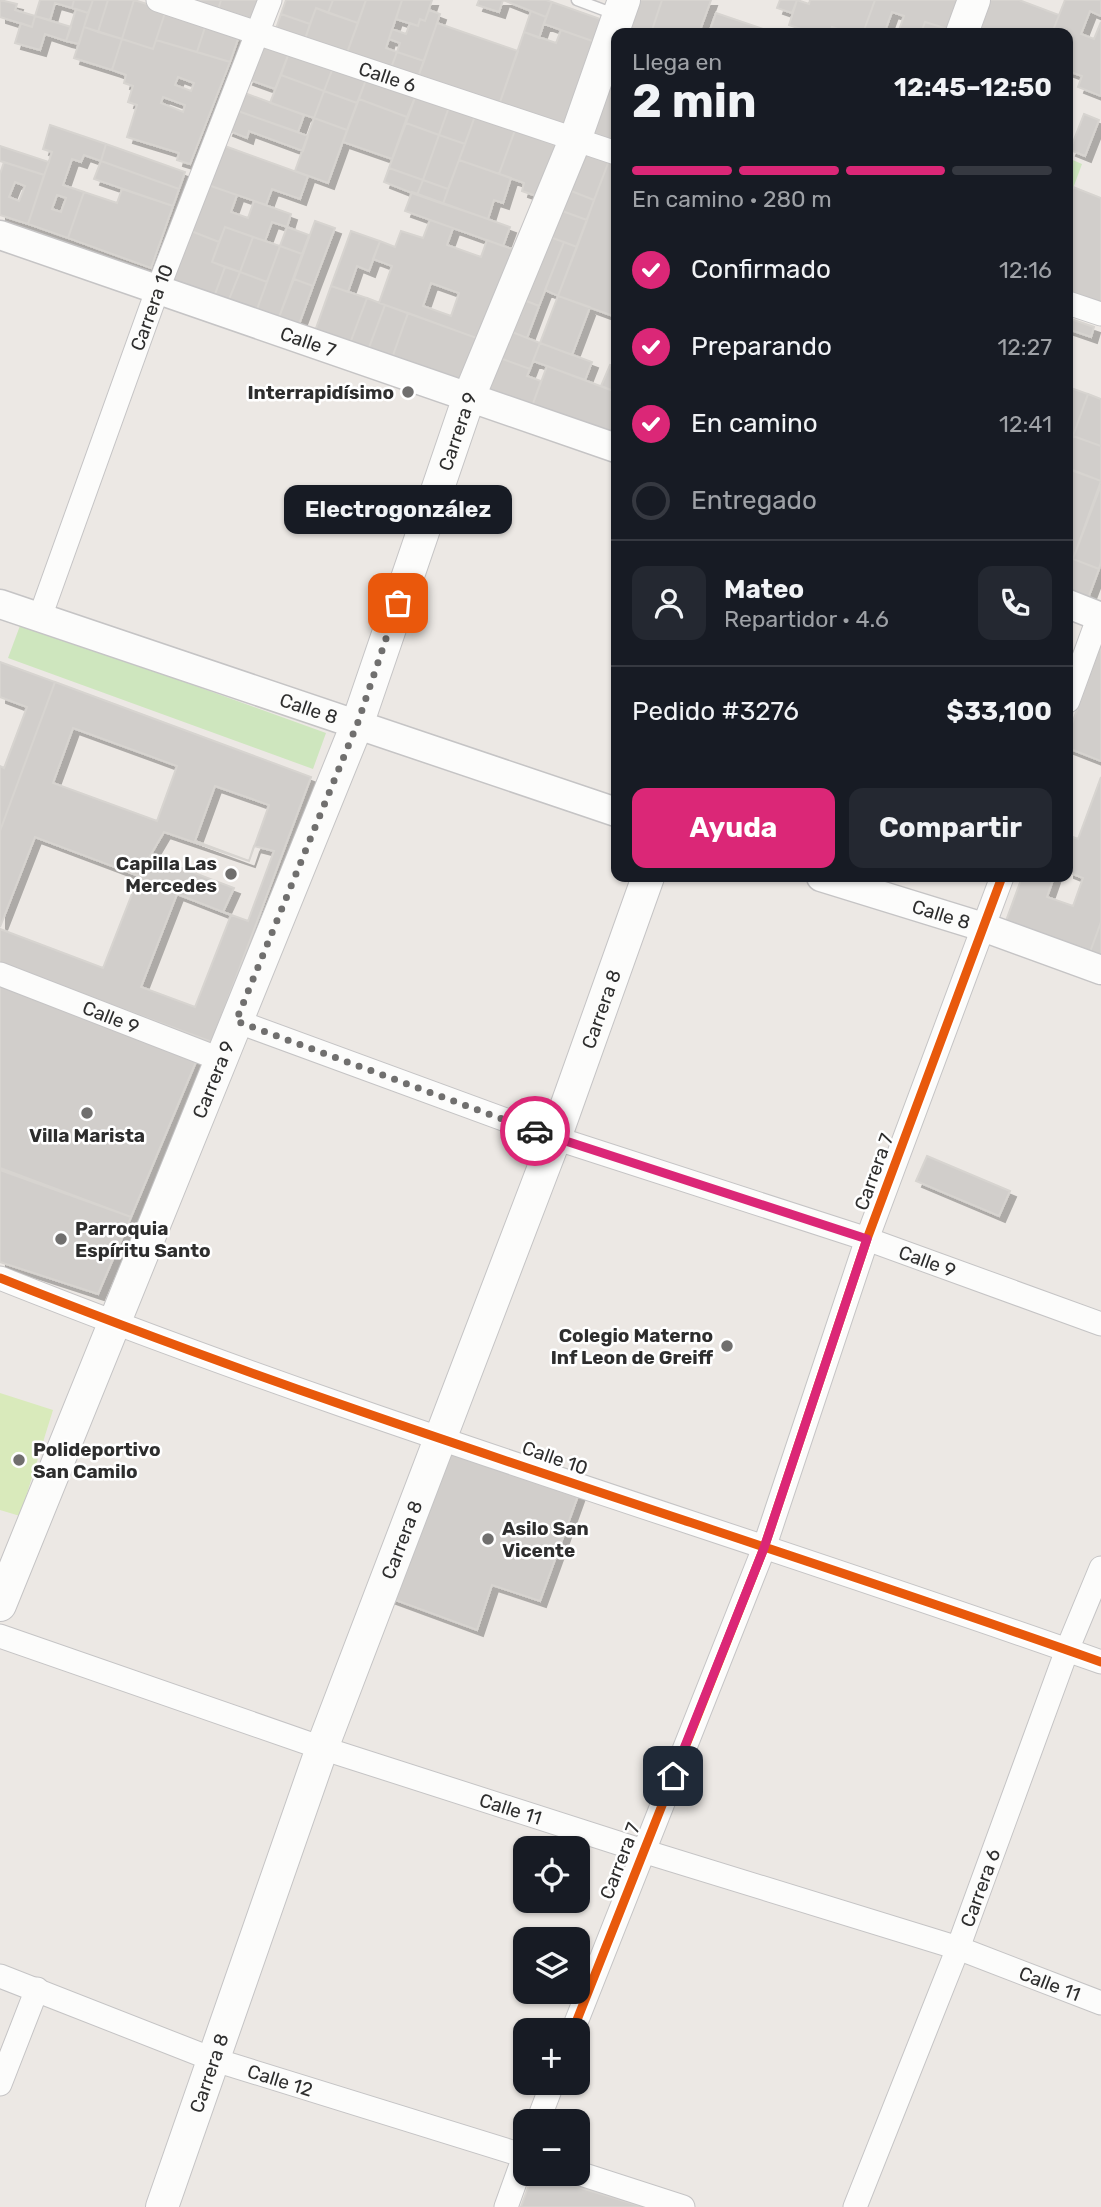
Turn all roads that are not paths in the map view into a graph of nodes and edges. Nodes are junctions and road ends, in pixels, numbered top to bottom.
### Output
1 (158, 0) edge
2 (270, 0) edge
3 (577, 0) edge
4 (974, 0) edge
5 (621, 8) edge
6 (614, 28) edge
7 (964, 28) edge
8 (257, 32) junction
9 (611, 37) edge
10 (575, 140) junction
11 (611, 151) edge
12 (0, 235) edge
13 (157, 291) junction
14 (1073, 305) edge
15 (1101, 314) edge
16 (469, 397) junction
17 (611, 447) edge
18 (0, 604) edge
19 (1073, 606) edge
20 (1100, 615) edge
21 (40, 617) junction
22 (1073, 688) edge
23 (358, 722) junction
24 (611, 810) edge
25 (646, 882) edge
26 (837, 882) edge
27 (1000, 882) edge
28 (983, 927) junction
29 (1101, 970) edge
30 (0, 974) edge
31 (236, 1021) junction
32 (222, 1060) junction
33 (555, 1138) junction
34 (867, 1239) junction
35 (0, 1278) edge
36 (113, 1323) junction
37 (1101, 1324) edge
38 (442, 1438) junction
39 (764, 1548) junction
40 (1101, 1568) edge
41 (0, 1605) edge
42 (0, 1636) edge
43 (1068, 1650) junction
44 (1101, 1662) edge
45 (322, 1748) junction
46 (643, 1851) junction
47 (958, 1948) junction
48 (0, 1976) edge
49 (37, 1989) junction
50 (1101, 2003) edge
51 (578, 2018) edge
52 (212, 2059) junction
53 (0, 2084) edge
54 (513, 2151) edge
55 (590, 2177) edge
56 (514, 2186) edge
57 (162, 2207) edge
58 (506, 2207) edge
59 (683, 2207) edge
60 (855, 2207) edge

1 - 8 street, Calle 6
2 - 8 street, Carrera 10
3 - 5 lane
4 - 7 main road
5 - 6 main road, Carrera 9
8 - 10 street, Calle 6
8 - 13 street, Carrera 10
9 - 10 main road, Carrera 9
10 - 11 street, Calle 6
10 - 16 main road, Carrera 9
12 - 13 street, Calle 7
13 - 16 street, Calle 7
13 - 21 street, Carrera 10
14 - 15 street
16 - 17 street, Calle 7
16 - 23 main road, Carrera 9
18 - 21 street, Calle 8
19 - 20 street
20 - 22 street
21 - 23 street, Calle 8
23 - 24 street, Calle 8
23 - 31 main road, Carrera 9
25 - 33 main road, Carrera 8
26 - 28 street, Calle 8
27 - 28 street, Carrera 7
28 - 29 street, Calle 8
28 - 34 street, Carrera 7
30 - 32 street, Calle 9
31 - 32 main road, Carrera 9
31 - 33 street, Calle 9
32 - 36 main road, Carrera 9
33 - 34 street, Calle 9
33 - 38 main road, Carrera 8
34 - 37 street, Calle 9
34 - 39 street, Carrera 7
35 - 36 street, Calle 10
36 - 38 street, Calle 10
36 - 41 main road, Carrera 9
38 - 39 street, Calle 10
38 - 45 main road, Carrera 8
39 - 43 street, Calle 10
39 - 46 street, Carrera 7
40 - 43 street, Carrera 6
42 - 45 street, Calle 11
43 - 44 street, Calle 10
43 - 47 street, Carrera 6
45 - 46 street, Calle 11
45 - 52 main road, Carrera 8
46 - 47 street, Calle 11
46 - 51 street, Carrera 7
47 - 50 street, Calle 11
47 - 60 street, Carrera 6
48 - 49 street, Calle 12
49 - 52 street, Calle 12
49 - 53 street
52 - 54 street, Calle 12
52 - 57 main road, Carrera 8
55 - 59 street
56 - 58 street

